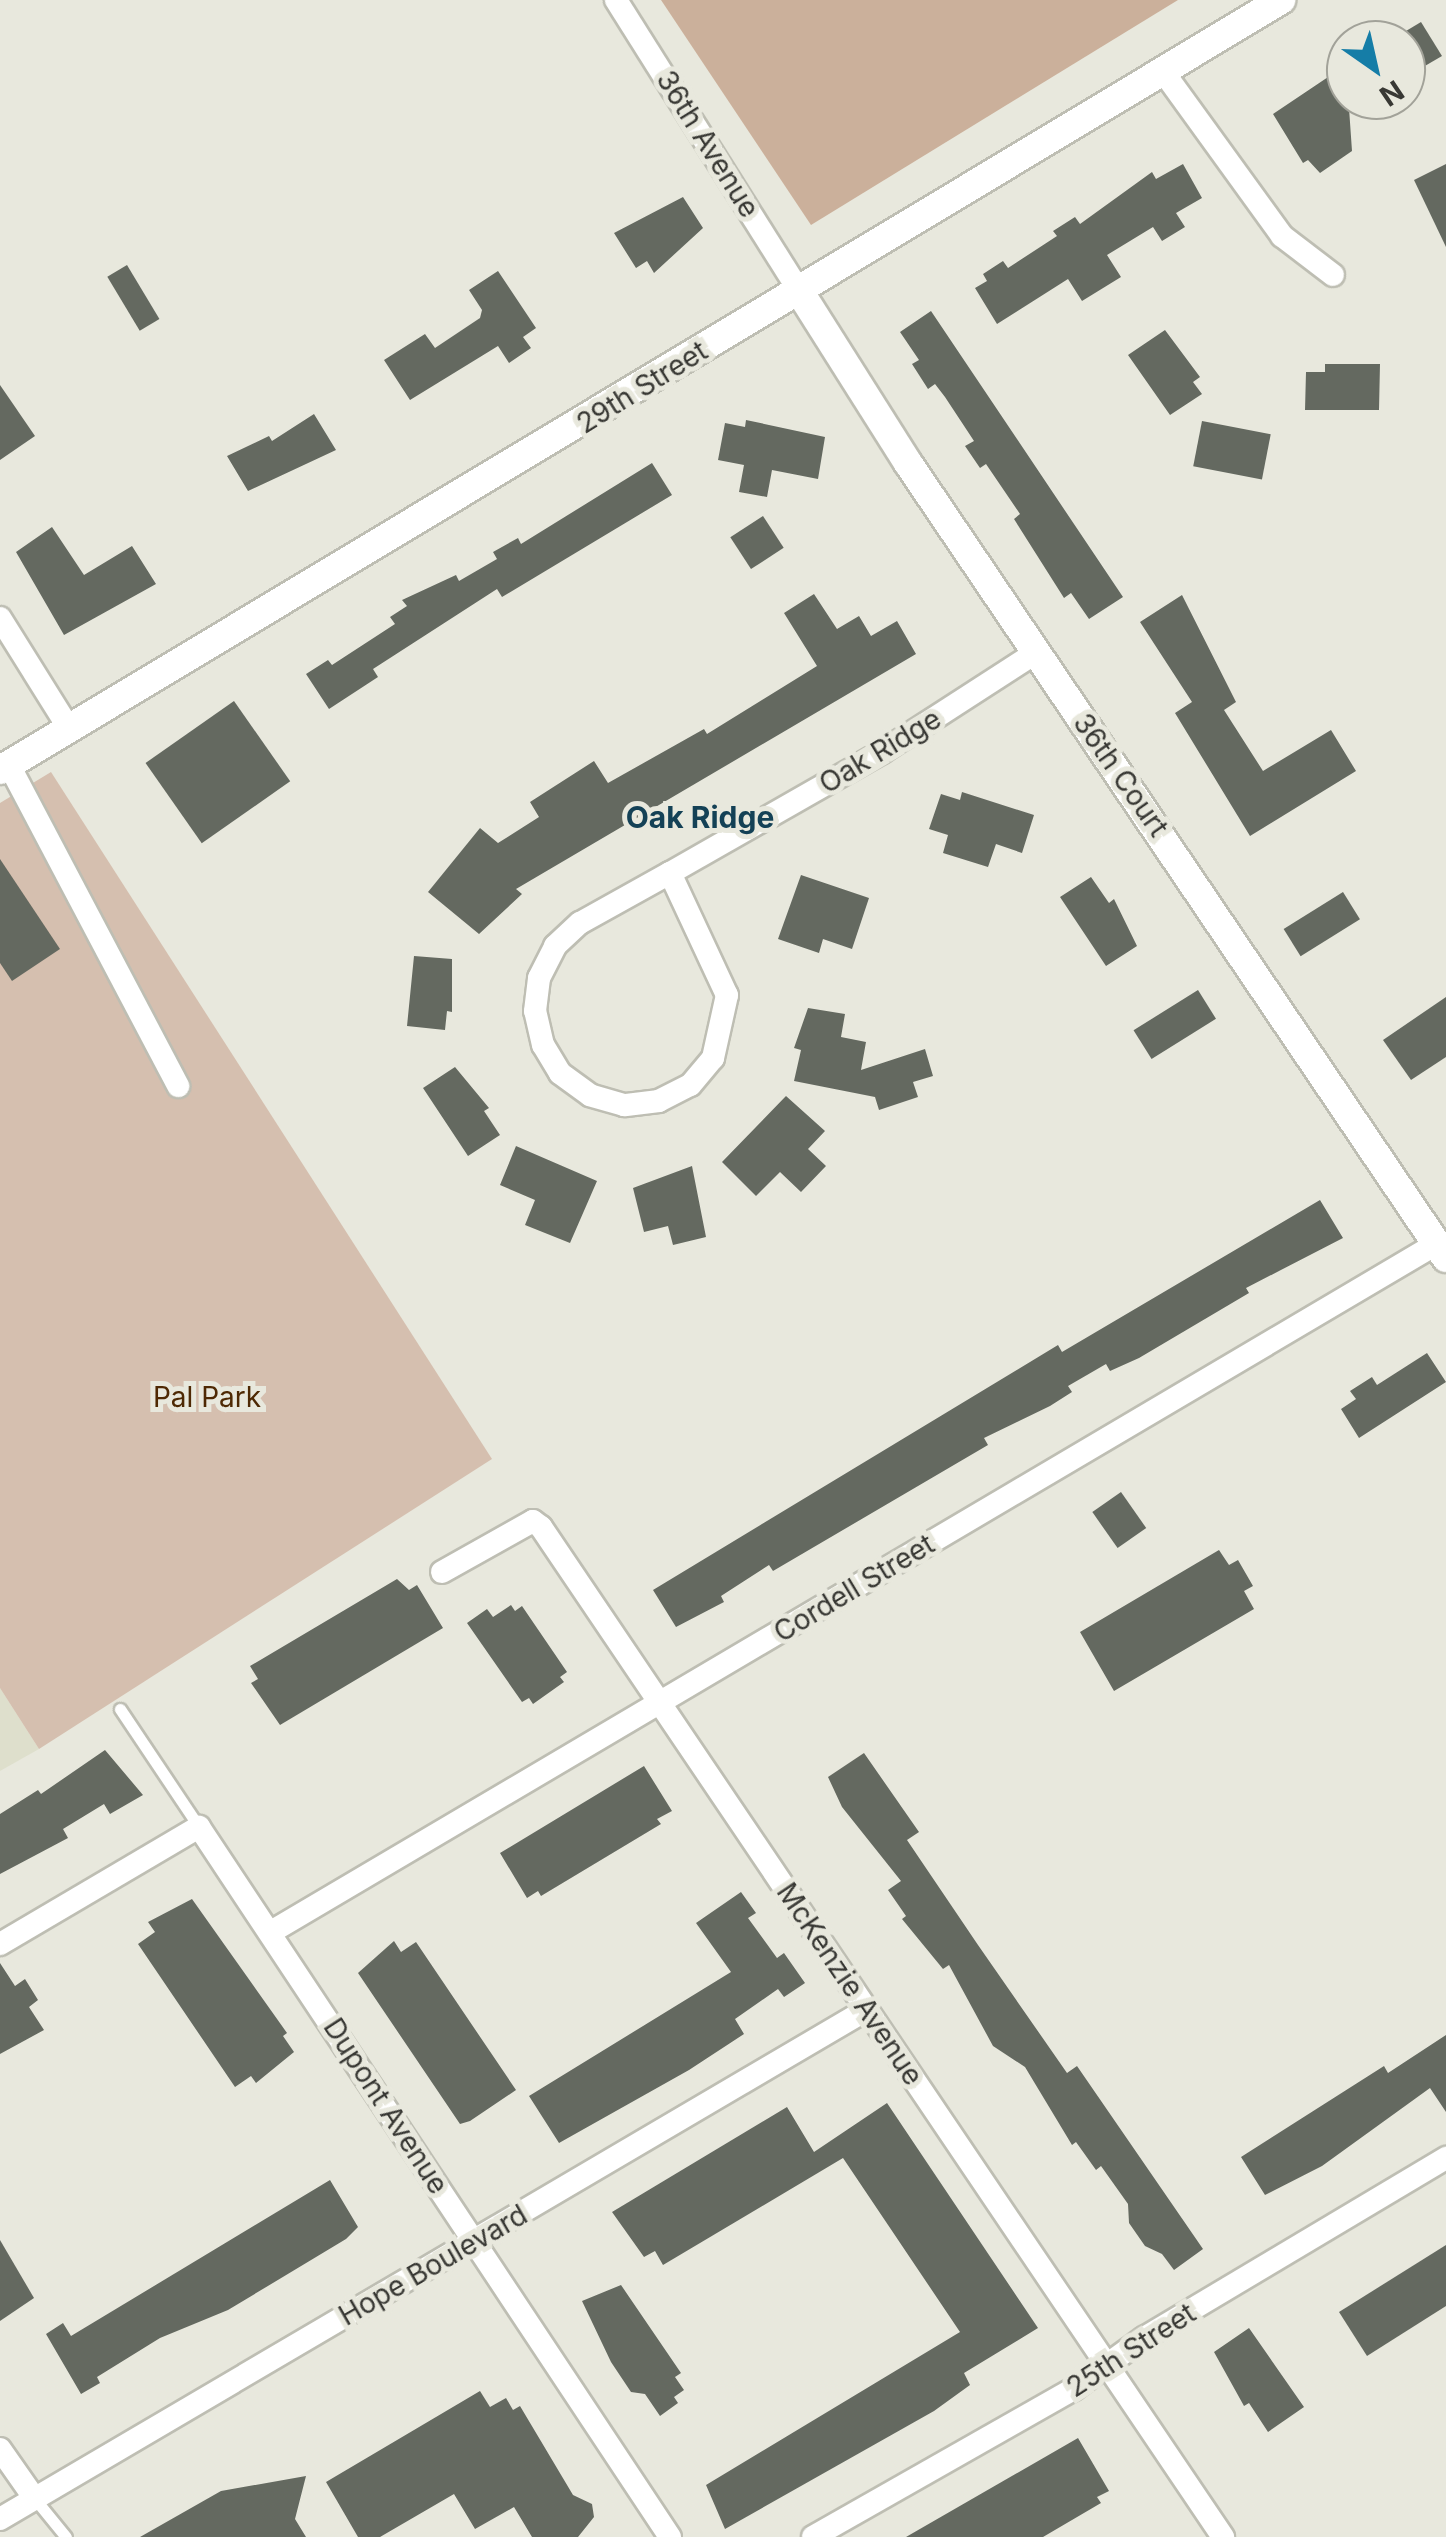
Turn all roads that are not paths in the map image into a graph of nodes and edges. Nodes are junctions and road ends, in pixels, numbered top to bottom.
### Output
1 (616, 0) edge
2 (1281, 0) edge
3 (1162, 70) junction
4 (1333, 275) dead end
5 (798, 289) junction
6 (0, 618) edge
7 (1035, 653) junction
8 (68, 727) junction
9 (4, 768) edge
10 (670, 873) junction
11 (178, 1086) dead end
12 (1441, 1251) edge
13 (442, 1572) dead end
14 (662, 1702) junction
15 (120, 1709) dead end
16 (199, 1827) junction
17 (271, 1932) junction
18 (0, 1944) edge
19 (866, 2010) junction
20 (1446, 2158) edge
21 (474, 2240) junction
22 (1111, 2362) junction
23 (0, 2449) edge
24 (35, 2499) junction
25 (0, 2520) edge
26 (66, 2537) edge
27 (670, 2537) edge
28 (813, 2537) edge
29 (1223, 2537) edge

1 - 5 street, 36th Avenue
2 - 3 street, 29th Street
3 - 4 street
3 - 5 street, 29th Street
5 - 7 street, 36th Court
5 - 8 street, 29th Street
6 - 8 street
7 - 10 street, Oak Ridge
7 - 12 street, 36th Court
8 - 9 street, 29th Street
9 - 11 street
10 - 10 street, Oak Ridge
12 - 14 street, Cordell Street
13 - 14 street, McKenzie Avenue
14 - 17 street, Cordell Street
14 - 19 street, McKenzie Avenue
15 - 16 lane
16 - 17 street, Dupont Avenue
16 - 18 street
17 - 21 street, Dupont Avenue
19 - 21 street, Hope Boulevard
19 - 22 street, McKenzie Avenue
20 - 22 street, 25th Street
21 - 24 street, Hope Boulevard
21 - 27 street, Dupont Avenue
22 - 28 street, 25th Street
22 - 29 street, McKenzie Avenue
23 - 24 street
24 - 25 street, Hope Boulevard
24 - 26 lane

